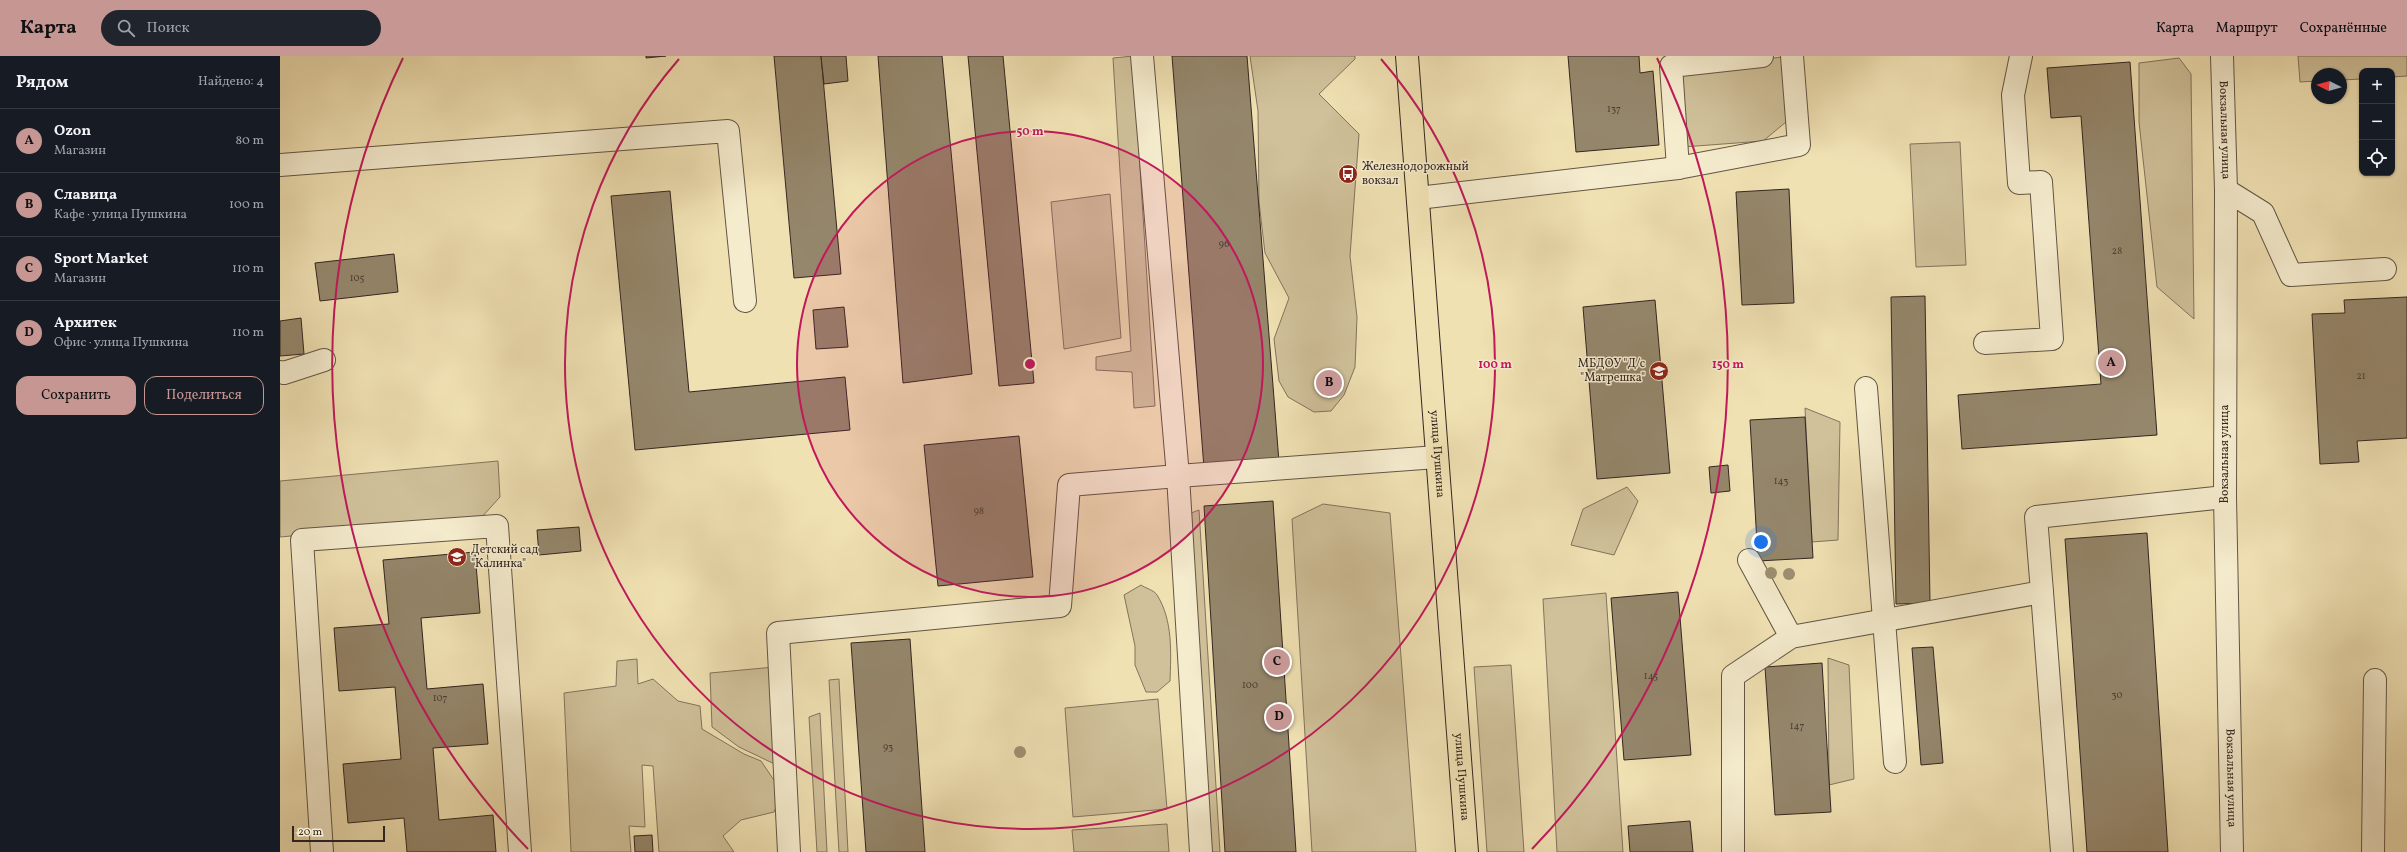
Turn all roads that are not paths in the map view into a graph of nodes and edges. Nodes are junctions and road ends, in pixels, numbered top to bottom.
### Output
1 (1142, 56) edge
2 (1407, 56) edge
3 (1762, 56) edge
4 (1792, 56) edge
5 (2021, 56) edge
6 (2222, 56) edge
7 (280, 165) edge
8 (1678, 168) junction
9 (2226, 190) junction
10 (1418, 198) junction
11 (2385, 269) dead end
12 (745, 301) dead end
13 (1985, 343) dead end
14 (324, 360) dead end
15 (280, 372) edge
16 (1866, 388) dead end
17 (1437, 457) junction
18 (1178, 476) junction
19 (2225, 497) junction
20 (1748, 560) dead end
21 (2042, 592) junction
22 (1884, 620) junction
23 (1791, 637) junction
24 (2375, 680) dead end
25 (1895, 762) dead end
26 (322, 852) edge
27 (520, 852) edge
28 (789, 852) edge
29 (1201, 852) edge
30 (1467, 852) edge
31 (1733, 852) edge
32 (2062, 852) edge
33 (2232, 852) edge
34 (2373, 852) edge

1 - 18 street
2 - 10 main road, улица Пушкина
3 - 8 street
4 - 8 street
5 - 13 street
6 - 9 street, Вокзальная улица
7 - 12 street
8 - 10 street
9 - 11 street
9 - 19 street, Вокзальная улица
10 - 17 main road, улица Пушкина
14 - 15 street
16 - 22 street
17 - 18 street
17 - 30 main road, улица Пушкина
18 - 28 street
18 - 29 street
19 - 21 street
19 - 33 street, Вокзальная улица
20 - 23 street
21 - 22 street
21 - 32 street
22 - 23 street
22 - 25 street
23 - 31 street
24 - 34 street
26 - 27 street

